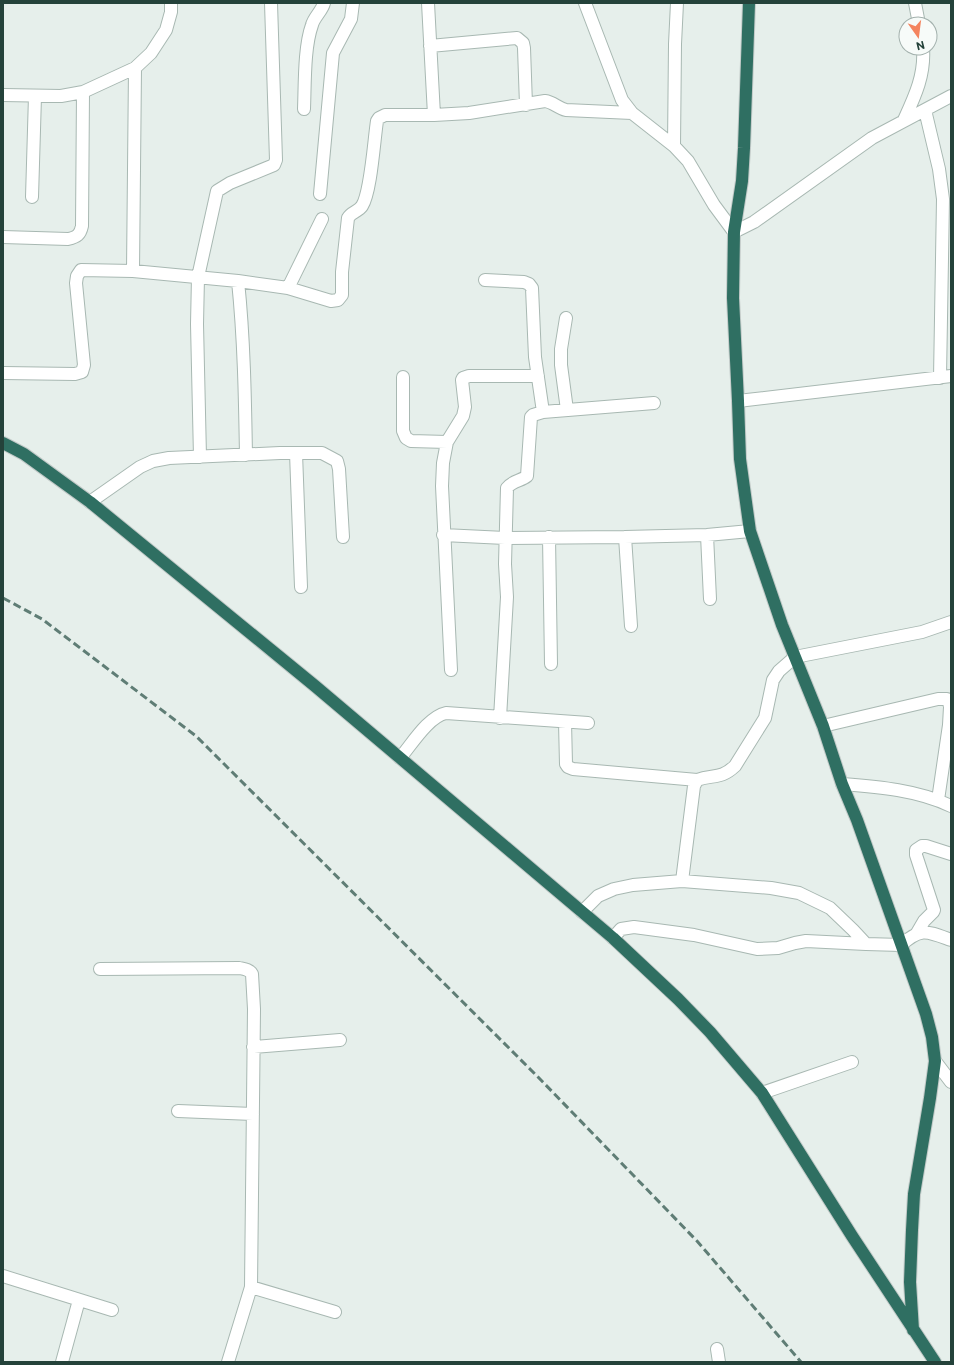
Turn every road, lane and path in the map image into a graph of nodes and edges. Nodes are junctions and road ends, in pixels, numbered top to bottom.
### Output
1 (171, 3) edge
2 (271, 3) edge
3 (324, 3) edge
4 (353, 3) edge
5 (428, 3) edge
6 (585, 3) edge
7 (677, 3) edge
8 (749, 3) edge
9 (915, 3) edge
10 (917, 16) edge
11 (430, 46) junction
12 (924, 56) edge
13 (135, 68) junction
14 (83, 92) junction
15 (3, 95) edge
16 (35, 96) junction
17 (951, 96) edge
18 (526, 105) junction
19 (304, 109) dead end
20 (924, 110) junction
21 (632, 113) junction
22 (434, 115) junction
23 (904, 120) junction
24 (674, 146) junction
25 (320, 194) dead end
26 (32, 198) dead end
27 (322, 219) dead end
28 (734, 232) junction
29 (3, 237) edge
30 (133, 271) junction
31 (198, 277) junction
32 (485, 280) dead end
33 (238, 281) junction
34 (288, 288) junction
35 (566, 318) dead end
36 (3, 373) edge
37 (538, 376) junction
38 (404, 377) dead end
39 (946, 377) edge
40 (738, 401) junction
41 (654, 403) dead end
42 (566, 410) junction
43 (543, 412) junction
44 (447, 442) junction
45 (3, 443) edge
46 (296, 453) junction
47 (246, 455) junction
48 (200, 457) junction
49 (90, 502) junction
50 (750, 531) junction
51 (444, 535) junction
52 (707, 535) junction
53 (549, 536) junction
54 (344, 537) dead end
55 (625, 537) junction
56 (505, 538) junction
57 (301, 588) dead end
58 (710, 598) dead end
59 (951, 622) edge
60 (631, 626) dead end
61 (795, 657) junction
62 (551, 664) dead end
63 (451, 670) dead end
64 (500, 718) junction
65 (565, 722) junction
66 (588, 723) dead end
67 (823, 726) junction
68 (400, 758) junction
69 (697, 780) junction
70 (842, 784) junction
71 (938, 800) junction
72 (951, 806) edge
73 (951, 854) edge
74 (682, 881) junction
75 (582, 912) junction
76 (917, 933) junction
77 (612, 938) junction
78 (951, 940) edge
79 (866, 944) junction
80 (901, 945) junction
81 (100, 969) dead end
82 (340, 1040) dead end
83 (254, 1047) junction
84 (934, 1061) junction
85 (852, 1062) dead end
86 (947, 1071) edge
87 (951, 1082) edge
88 (762, 1093) junction
89 (178, 1112) dead end
90 (253, 1114) junction
91 (3, 1276) edge
92 (251, 1287) junction
93 (79, 1300) junction
94 (112, 1310) dead end
95 (335, 1312) dead end
96 (913, 1330) junction
97 (717, 1349) dead end
98 (62, 1362) edge
99 (228, 1362) edge
100 (719, 1362) edge
101 (935, 1362) edge

1 - 13 street
2 - 31 street
3 - 19 street
4 - 25 street
5 - 11 street
6 - 21 street
7 - 24 street
8 - 28 highway
9 - 10 street
11 - 18 street
11 - 22 street
12 - 23 street
13 - 14 street
13 - 30 street
14 - 16 street
14 - 29 street
15 - 16 street
16 - 26 street
17 - 20 street
18 - 21 street
18 - 22 street
20 - 23 street
20 - 39 street
21 - 24 street
22 - 34 street
23 - 28 street
24 - 28 street
27 - 34 street
28 - 40 highway
30 - 31 street
30 - 36 street
31 - 33 street
31 - 48 street
32 - 37 street
33 - 34 street
33 - 47 street
35 - 42 street
37 - 43 street
37 - 44 street
38 - 44 street
39 - 40 street
40 - 50 highway
41 - 42 street
42 - 43 street
43 - 56 street
44 - 51 street
45 - 49 highway
46 - 47 street
46 - 54 street
46 - 57 street
47 - 48 street
48 - 49 street
49 - 68 highway
50 - 52 street
50 - 61 highway
51 - 56 street
51 - 63 street
52 - 55 street
52 - 58 street
53 - 55 street
53 - 56 street
53 - 62 street
55 - 60 street
56 - 64 street
59 - 61 street
61 - 67 highway
61 - 69 street
64 - 65 street
64 - 68 street
65 - 66 street
65 - 69 street
67 - 70 highway
67 - 71 street
68 - 75 highway
69 - 74 street
70 - 71 street
70 - 80 highway
71 - 72 street
73 - 76 street
74 - 75 street
74 - 79 street
75 - 77 highway
76 - 78 street
76 - 80 street
77 - 79 street
77 - 88 highway
79 - 80 street
80 - 84 highway
81 - 83 street
82 - 83 street
83 - 90 street
84 - 86 street
84 - 96 highway
85 - 88 street
86 - 87 street
88 - 96 highway
89 - 90 street
90 - 92 street
91 - 93 street
92 - 95 street
92 - 99 street
93 - 94 street
93 - 98 street
96 - 101 highway
97 - 100 street

